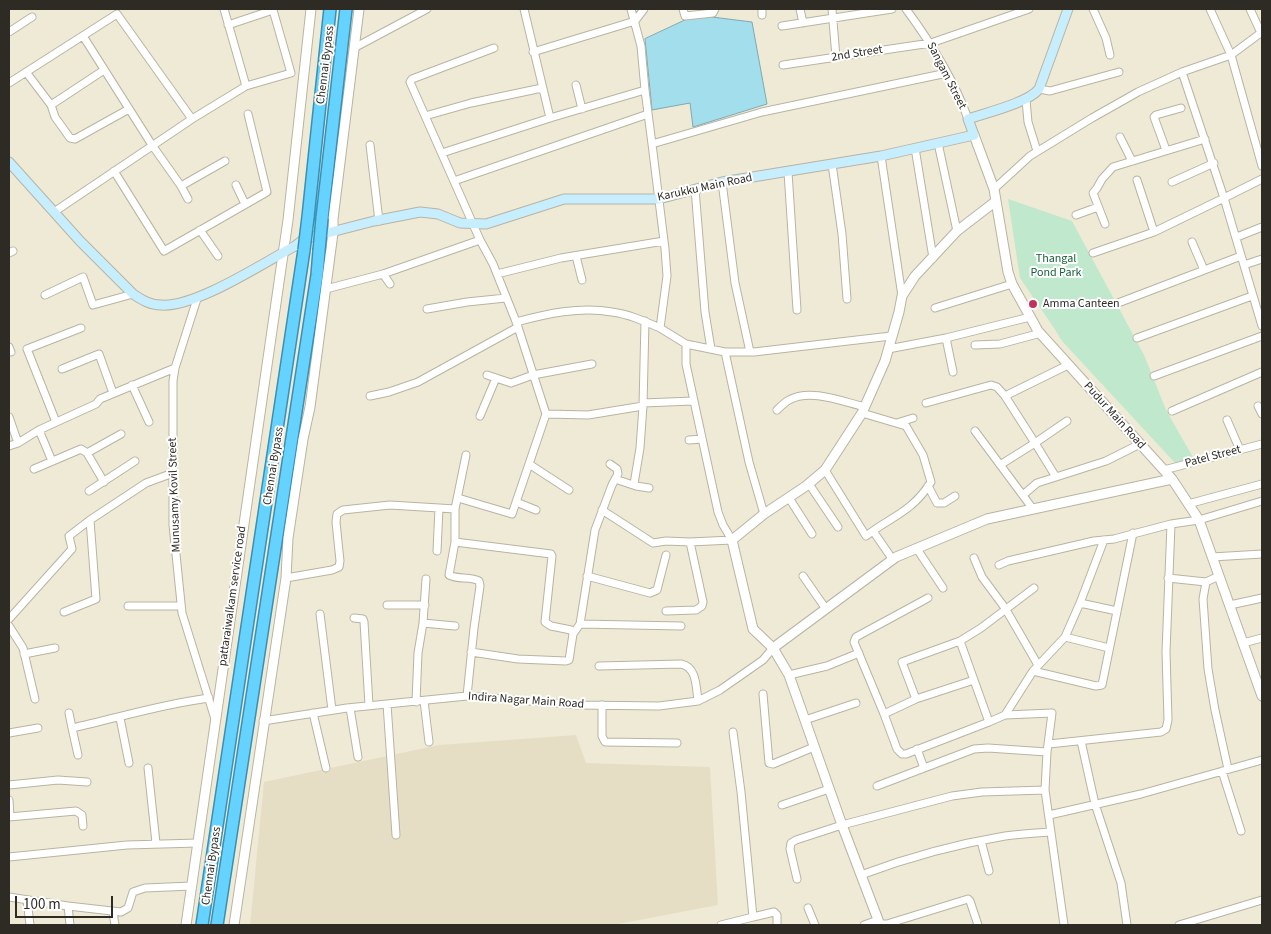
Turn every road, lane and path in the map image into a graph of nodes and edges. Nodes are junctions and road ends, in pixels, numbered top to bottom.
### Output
1 (224, 9) edge
2 (274, 9) edge
3 (310, 9) edge
4 (330, 9) edge
5 (346, 9) edge
6 (358, 9) edge
7 (427, 9) edge
8 (524, 9) edge
9 (631, 9) edge
10 (644, 9) edge
11 (683, 9) edge
12 (714, 9) edge
13 (800, 9) edge
14 (832, 9) edge
15 (892, 9) edge
16 (906, 9) edge
17 (1028, 9) edge
18 (1068, 9) edge
19 (1092, 9) edge
20 (1210, 9) edge
21 (1250, 9) edge
22 (116, 11) edge
23 (865, 11) edge
24 (32, 17) dead end
25 (832, 18) junction
26 (635, 21) junction
27 (803, 23) junction
28 (228, 25) junction
29 (782, 26) dead end
30 (9, 32) edge
31 (1262, 33) edge
32 (83, 36) junction
33 (930, 43) junction
34 (354, 48) junction
35 (494, 48) dead end
36 (533, 52) junction
37 (1110, 55) dead end
38 (1231, 55) junction
39 (836, 57) junction
40 (783, 65) dead end
41 (104, 70) junction
42 (26, 72) junction
43 (1119, 72) dead end
44 (1182, 72) junction
45 (947, 73) junction
46 (9, 83) edge
47 (576, 85) dead end
48 (246, 86) junction
49 (542, 88) junction
50 (645, 90) junction
51 (1039, 90) junction
52 (1026, 100) junction
53 (51, 106) junction
54 (1181, 108) dead end
55 (129, 109) junction
56 (582, 109) junction
57 (248, 114) dead end
58 (648, 114) junction
59 (425, 116) junction
60 (550, 118) junction
61 (192, 119) junction
62 (968, 119) junction
63 (974, 135) junction
64 (1120, 137) dead end
65 (1205, 139) junction
66 (938, 143) junction
67 (652, 144) junction
68 (152, 145) junction
69 (370, 145) dead end
70 (915, 148) junction
71 (1166, 150) junction
72 (1037, 151) junction
73 (442, 153) junction
74 (881, 156) junction
75 (225, 161) dead end
76 (1132, 161) junction
77 (1214, 163) junction
78 (832, 164) junction
79 (1262, 166) edge
80 (11, 167) edge
81 (114, 171) junction
82 (788, 172) junction
83 (1262, 179) edge
84 (1137, 180) dead end
85 (454, 181) junction
86 (722, 182) junction
87 (1172, 182) dead end
88 (236, 185) dead end
89 (181, 186) junction
90 (994, 189) junction
91 (695, 190) junction
92 (1224, 198) junction
93 (188, 199) dead end
94 (659, 199) junction
95 (996, 201) junction
96 (246, 204) junction
97 (1098, 207) junction
98 (54, 212) junction
99 (1076, 215) dead end
100 (379, 221) junction
101 (473, 224) junction
102 (1105, 224) dead end
103 (1262, 227) edge
104 (200, 230) junction
105 (957, 232) junction
106 (1154, 232) junction
107 (334, 233) junction
108 (1237, 237) junction
109 (480, 240) junction
110 (664, 241) junction
111 (1192, 242) dead end
112 (283, 252) junction
113 (1093, 253) dead end
114 (218, 256) dead end
115 (576, 256) junction
116 (1241, 256) junction
117 (933, 258) junction
118 (1262, 260) edge
119 (1244, 266) junction
120 (1204, 270) junction
121 (383, 274) junction
122 (496, 274) junction
123 (582, 280) dead end
124 (390, 284) dead end
125 (1012, 284) junction
126 (326, 289) junction
127 (44, 294) dead end
128 (133, 294) junction
129 (902, 296) junction
130 (1252, 296) junction
131 (506, 298) junction
132 (197, 299) junction
133 (847, 299) dead end
134 (1118, 303) dead end
135 (935, 308) dead end
136 (427, 309) dead end
137 (797, 310) dead end
138 (1260, 314) edge
139 (1030, 317) junction
140 (645, 322) junction
141 (517, 324) junction
142 (1262, 326) edge
143 (81, 328) dead end
144 (660, 328) junction
145 (1041, 333) junction
146 (892, 336) junction
147 (1262, 336) edge
148 (946, 338) junction
149 (1137, 338) dead end
150 (686, 344) junction
151 (974, 345) dead end
152 (888, 348) junction
153 (711, 349) junction
154 (725, 352) junction
155 (750, 352) junction
156 (592, 364) dead end
157 (1068, 364) junction
158 (175, 368) junction
159 (62, 369) dead end
160 (953, 372) dead end
161 (1262, 372) edge
162 (486, 375) dead end
163 (533, 375) junction
164 (1154, 376) dead end
165 (496, 378) junction
166 (132, 385) junction
167 (113, 393) junction
168 (370, 396) dead end
169 (1005, 396) junction
170 (693, 402) junction
171 (926, 403) dead end
172 (643, 404) junction
173 (1258, 406) dead end
174 (776, 410) dead end
175 (863, 410) junction
176 (1172, 411) dead end
177 (546, 414) junction
178 (1262, 414) edge
179 (480, 416) dead end
180 (9, 417) edge
181 (913, 418) dead end
182 (1227, 420) dead end
183 (1067, 421) dead end
184 (56, 422) junction
185 (149, 422) dead end
186 (897, 424) junction
187 (39, 430) junction
188 (975, 430) dead end
189 (121, 434) dead end
190 (702, 438) junction
191 (689, 440) dead end
192 (18, 443) junction
193 (1035, 443) junction
194 (1140, 444) junction
195 (1262, 444) edge
196 (9, 446) edge
197 (1240, 450) junction
198 (87, 454) junction
199 (466, 455) dead end
200 (135, 460) dead end
201 (52, 461) junction
202 (529, 464) junction
203 (610, 464) dead end
204 (1000, 465) junction
205 (34, 469) dead end
206 (825, 470) junction
207 (1164, 470) junction
208 (173, 473) junction
209 (1056, 477) junction
210 (615, 479) junction
211 (1172, 479) junction
212 (104, 482) junction
213 (634, 484) junction
214 (809, 484) junction
215 (1262, 484) edge
216 (928, 486) junction
217 (649, 488) dead end
218 (570, 490) dead end
219 (89, 491) dead end
220 (1023, 495) junction
221 (955, 496) dead end
222 (458, 498) junction
223 (789, 498) junction
224 (1262, 501) edge
225 (516, 502) junction
226 (1188, 504) junction
227 (439, 508) junction
228 (455, 509) junction
229 (1033, 509) junction
230 (536, 510) dead end
231 (602, 510) junction
232 (764, 514) junction
233 (90, 520) junction
234 (1199, 520) junction
235 (1171, 524) junction
236 (838, 527) dead end
237 (873, 531) junction
238 (1133, 533) junction
239 (812, 534) dead end
240 (732, 540) junction
241 (1104, 540) junction
242 (455, 542) junction
243 (690, 542) junction
244 (917, 548) junction
245 (437, 551) dead end
246 (1262, 554) edge
247 (666, 555) dead end
248 (1212, 557) junction
249 (974, 558) dead end
250 (892, 560) junction
251 (998, 565) dead end
252 (587, 576) junction
253 (803, 576) dead end
254 (1219, 576) junction
255 (286, 578) junction
256 (1168, 578) junction
257 (426, 579) dead end
258 (1206, 582) junction
259 (943, 588) dead end
260 (1034, 588) dead end
261 (928, 598) dead end
262 (1262, 598) edge
263 (1080, 603) junction
264 (387, 605) dead end
265 (425, 605) junction
266 (1230, 605) junction
267 (128, 606) dead end
268 (181, 606) junction
269 (1006, 608) junction
270 (826, 609) junction
271 (666, 611) dead end
272 (1117, 611) junction
273 (64, 612) dead end
274 (320, 614) dead end
275 (354, 618) dead end
276 (9, 619) edge
277 (423, 623) junction
278 (580, 624) junction
279 (9, 626) edge
280 (455, 626) dead end
281 (681, 626) dead end
282 (573, 634) junction
283 (1064, 636) junction
284 (1262, 638) edge
285 (960, 642) junction
286 (1243, 643) junction
287 (55, 648) dead end
288 (773, 648) junction
289 (1109, 648) junction
290 (471, 652) junction
291 (859, 653) junction
292 (24, 654) junction
293 (1038, 665) junction
294 (599, 666) dead end
295 (1033, 671) junction
296 (789, 675) junction
297 (974, 680) junction
298 (1260, 681) edge
299 (763, 694) dead end
300 (467, 696) junction
301 (1262, 696) edge
302 (208, 698) junction
303 (35, 699) dead end
304 (916, 699) junction
305 (420, 701) junction
306 (698, 701) junction
307 (856, 703) dead end
308 (387, 704) junction
309 (369, 705) junction
310 (602, 705) junction
311 (350, 708) junction
312 (332, 710) junction
313 (69, 713) dead end
314 (313, 713) junction
315 (884, 714) junction
316 (1005, 715) junction
317 (120, 718) junction
318 (216, 720) junction
319 (804, 720) junction
320 (263, 722) junction
321 (990, 722) junction
322 (38, 728) dead end
323 (72, 728) junction
324 (734, 732) dead end
325 (9, 733) edge
326 (1081, 741) junction
327 (429, 742) dead end
328 (677, 743) dead end
329 (814, 747) junction
330 (1048, 748) junction
331 (917, 749) junction
332 (78, 754) dead end
333 (358, 757) dead end
334 (1262, 760) edge
335 (129, 763) dead end
336 (148, 768) dead end
337 (326, 768) dead end
338 (924, 768) junction
339 (1225, 770) junction
340 (87, 782) dead end
341 (9, 785) edge
342 (877, 786) dead end
343 (830, 789) junction
344 (1045, 790) junction
345 (9, 800) edge
346 (1095, 804) junction
347 (782, 805) dead end
348 (1049, 815) junction
349 (9, 817) edge
350 (842, 825) junction
351 (83, 826) dead end
352 (1241, 831) dead end
353 (1050, 832) junction
354 (396, 835) dead end
355 (981, 840) junction
356 (156, 843) junction
357 (198, 843) junction
358 (9, 857) edge
359 (990, 872) dead end
360 (861, 875) junction
361 (796, 880) dead end
362 (192, 886) junction
363 (9, 897) edge
364 (28, 900) junction
365 (1262, 900) edge
366 (68, 906) junction
367 (808, 908) dead end
368 (113, 912) junction
369 (752, 916) junction
370 (879, 923) edge
371 (30, 925) edge
372 (70, 925) edge
373 (115, 925) edge
374 (186, 925) edge
375 (202, 925) edge
376 (218, 925) edge
377 (234, 925) edge
378 (720, 925) edge
379 (777, 925) edge
380 (815, 925) edge
381 (864, 925) edge
382 (978, 925) edge
383 (1064, 925) edge
384 (1127, 925) edge
385 (1179, 925) edge

1 - 28 street
2 - 28 street
2 - 48 street
3 - 112 street, pattaraiwalkam service road
4 - 375 highway, Chennai Bypass, bridge
5 - 376 highway, Chennai Bypass, bridge
6 - 34 street
7 - 34 street
8 - 36 street
9 - 26 street
10 - 26 street
11 - 12 street
13 - 27 street
14 - 25 street
15 - 23 street
16 - 33 street, Sangam Street
17 - 33 street, 2nd Street
18 - 51 main road
19 - 37 street
20 - 38 street
21 - 31 street
22 - 32 street
22 - 61 street
23 - 25 street
24 - 30 street
25 - 27 street
25 - 39 street
26 - 36 street
26 - 50 street
27 - 29 street
28 - 48 street
31 - 38 street
32 - 41 street
32 - 42 street
33 - 39 street, 2nd Street
33 - 45 street, Sangam Street
34 - 107 street
35 - 59 street
36 - 49 street
38 - 44 street
38 - 79 street
39 - 40 street, 2nd Street
41 - 53 street
41 - 55 street
42 - 46 street
42 - 53 street
43 - 51 street
44 - 65 street
44 - 72 street
45 - 62 street, Sangam Street
45 - 67 street
47 - 56 street
48 - 61 street
49 - 59 street
49 - 60 street
50 - 56 street
50 - 58 street
51 - 52 main road
52 - 62 main road
52 - 72 street
53 - 55 street
54 - 71 street
55 - 68 street
56 - 60 street
57 - 96 street
58 - 67 street
58 - 85 street
59 - 73 street
60 - 73 street
61 - 68 street
62 - 63 main road
63 - 66 main road, Karukku Main Road
63 - 90 street, Pudur Main Road
64 - 76 street
65 - 71 street
65 - 77 street
66 - 70 main road, Karukku Main Road
66 - 105 street
67 - 94 street
68 - 81 street
68 - 89 street
69 - 100 street
70 - 74 main road, Karukku Main Road
70 - 117 street
71 - 76 street
72 - 90 street
73 - 85 street
74 - 78 main road, Karukku Main Road
74 - 129 street
75 - 89 street
76 - 97 street
77 - 87 street
77 - 92 street
78 - 82 main road, Karukku Main Road
78 - 133 street
80 - 98 main road
81 - 98 street
81 - 104 street
82 - 86 main road, Karukku Main Road
82 - 137 street
83 - 92 street
84 - 106 street
85 - 101 street
86 - 91 main road, Karukku Main Road
86 - 155 street
88 - 96 street
89 - 93 street
90 - 95 street, Pudur Main Road
91 - 94 main road, Karukku Main Road
91 - 153 street
92 - 106 street
92 - 108 street
94 - 101 main road, Karukku Main Road
94 - 110 street
95 - 105 street
95 - 125 street, Pudur Main Road
96 - 104 street
97 - 99 street
97 - 102 street
98 - 128 main road
100 - 101 main road, Karukku Main Road
100 - 107 main road, Karukku Main Road
101 - 109 street
103 - 108 street
104 - 114 street
105 - 117 street
106 - 113 street
107 - 112 main road, Karukku Main Road
107 - 126 street
108 - 116 street
109 - 121 street
109 - 122 street
110 - 115 street
110 - 144 street
111 - 120 street
112 - 132 main road, Karukku Main Road
112 - 318 street, pattaraiwalkam service road
115 - 122 street
115 - 123 street
116 - 119 street
116 - 120 street
117 - 129 street
118 - 119 street
119 - 130 street
120 - 134 street
121 - 124 street
121 - 126 street
122 - 131 street
125 - 135 street
125 - 139 street, Pudur Main Road
126 - 255 street
127 - 128 street
128 - 132 main road, Karukku Main Road
129 - 146 street
130 - 138 street
130 - 149 street
131 - 136 street
131 - 141 street
132 - 158 street, Munusamy Kovil Street
138 - 142 street
139 - 145 street, Pudur Main Road
139 - 148 street
140 - 141 street
140 - 144 street
140 - 172 street
141 - 163 street
141 - 168 street
143 - 184 street
144 - 150 street
145 - 151 street
145 - 157 street, Pudur Main Road
146 - 152 street
146 - 155 street
147 - 164 street
148 - 152 street
148 - 160 street
150 - 153 street
150 - 170 street
152 - 175 street
153 - 154 street
154 - 155 street
154 - 232 street
156 - 163 street
157 - 169 street
157 - 194 street, Pudur Main Road
158 - 166 street
158 - 208 street, Munusamy Kovil Street
159 - 167 street
161 - 176 street
162 - 165 street
163 - 165 street
163 - 177 street
165 - 179 street
166 - 167 street
166 - 185 street
167 - 184 street
169 - 171 street
169 - 193 street
170 - 172 street
170 - 190 street
172 - 177 street
172 - 213 street
173 - 178 street
174 - 175 street
175 - 186 street
175 - 206 street
177 - 202 street
180 - 192 street
181 - 186 street
182 - 197 street
183 - 193 street
184 - 187 street
186 - 216 street
187 - 192 street
187 - 201 street
188 - 204 street
189 - 198 street
190 - 191 street
190 - 240 street
192 - 196 street
193 - 204 street
193 - 209 street
194 - 207 street, Pudur Main Road
194 - 209 street
195 - 197 street, Patel Street
197 - 207 street, Patel Street
198 - 201 street
198 - 212 street
199 - 222 street
200 - 212 street
201 - 205 street
202 - 218 street
202 - 225 street
203 - 210 street
204 - 220 street
206 - 214 street
206 - 237 street
207 - 211 street, Pudur Main Road
208 - 233 street
208 - 268 street, Munusamy Kovil Street
209 - 220 street
210 - 213 street
210 - 231 street
211 - 226 street, Pudur Main Road
211 - 229 street
212 - 219 street
213 - 217 street
214 - 223 street
214 - 236 street
215 - 226 street
216 - 221 street
216 - 237 street
220 - 229 street
222 - 225 street
222 - 228 street
223 - 232 street
223 - 239 street
224 - 234 street
225 - 230 street
226 - 234 street, Pudur Main Road
227 - 228 street
227 - 245 street
227 - 255 street
228 - 242 street
229 - 244 street
231 - 243 street
231 - 252 street
232 - 240 street
233 - 273 street
233 - 276 street
234 - 235 street
234 - 248 street, Pudur Main Road
235 - 238 street
235 - 256 street
237 - 250 street
238 - 241 street
238 - 272 street
240 - 243 street
240 - 288 street
241 - 251 street
241 - 263 street
242 - 282 street
242 - 290 street
243 - 271 street
244 - 250 street
244 - 259 street
246 - 248 street
247 - 252 street
248 - 254 street, Pudur Main Road
249 - 269 street
250 - 270 street
252 - 278 street
253 - 270 street
254 - 258 street
254 - 266 street, Pudur Main Road
255 - 320 street
256 - 258 street
256 - 326 street
257 - 265 street
258 - 339 street
260 - 269 street
261 - 291 street
262 - 266 street
263 - 272 street
263 - 283 street
264 - 265 street
265 - 277 street
266 - 286 street, Pudur Main Road
267 - 268 street
268 - 302 street, Munusamy Kovil Street
269 - 285 street
269 - 293 street
270 - 288 street
272 - 289 street
274 - 312 street
275 - 309 street
277 - 280 street
277 - 305 street
278 - 281 street
278 - 282 street
279 - 292 street
282 - 290 street
283 - 289 street
283 - 293 street
284 - 286 street
285 - 297 street
285 - 304 street
286 - 298 street, Pudur Main Road
287 - 292 street
288 - 296 street
288 - 306 street, Indira Nagar Main Road
289 - 295 street
290 - 300 street
291 - 296 street
291 - 315 street
292 - 303 street
293 - 295 street
294 - 306 street
295 - 316 street
296 - 319 street
297 - 304 street
297 - 321 street
298 - 301 street, Pudur Main Road
299 - 329 street
300 - 305 street, Indira Nagar Main Road
300 - 310 street, Indira Nagar Main Road
302 - 317 street
302 - 318 street, Munusamy Kovil Street
304 - 315 street
305 - 308 street, Indira Nagar Main Road
305 - 327 street
306 - 310 street, Indira Nagar Main Road
307 - 319 street
308 - 309 street, Indira Nagar Main Road
308 - 354 street
309 - 311 street, Indira Nagar Main Road
310 - 328 street
311 - 312 street, Indira Nagar Main Road
311 - 333 street
312 - 314 street, Indira Nagar Main Road
313 - 323 street
314 - 320 street, Indira Nagar Main Road
314 - 337 street
315 - 331 street
316 - 321 street
316 - 330 street
317 - 323 street
317 - 335 street
318 - 357 street, pattaraiwalkam service road
319 - 329 street
320 - 377 street
321 - 331 street
322 - 325 street
323 - 332 street
324 - 369 street
326 - 330 street
326 - 346 street
329 - 343 street
330 - 338 street
330 - 344 street
331 - 338 street
334 - 339 street
336 - 356 street
338 - 342 street
339 - 346 street
339 - 352 street
340 - 341 street
343 - 347 street
343 - 350 street
344 - 348 street
344 - 350 street
345 - 349 street
346 - 348 street
346 - 384 street
348 - 353 street
349 - 351 street
350 - 360 street
350 - 361 street
353 - 355 street
353 - 383 street
355 - 359 street
355 - 360 street
356 - 357 street
356 - 358 street
357 - 362 street, pattaraiwalkam service road
360 - 370 street
362 - 368 street
362 - 374 street, pattaraiwalkam service road
363 - 364 street
364 - 366 street
364 - 371 street
365 - 385 street
366 - 368 street
366 - 372 street
367 - 380 street
368 - 373 street
369 - 378 street
369 - 379 street
370 - 381 street
370 - 382 street

